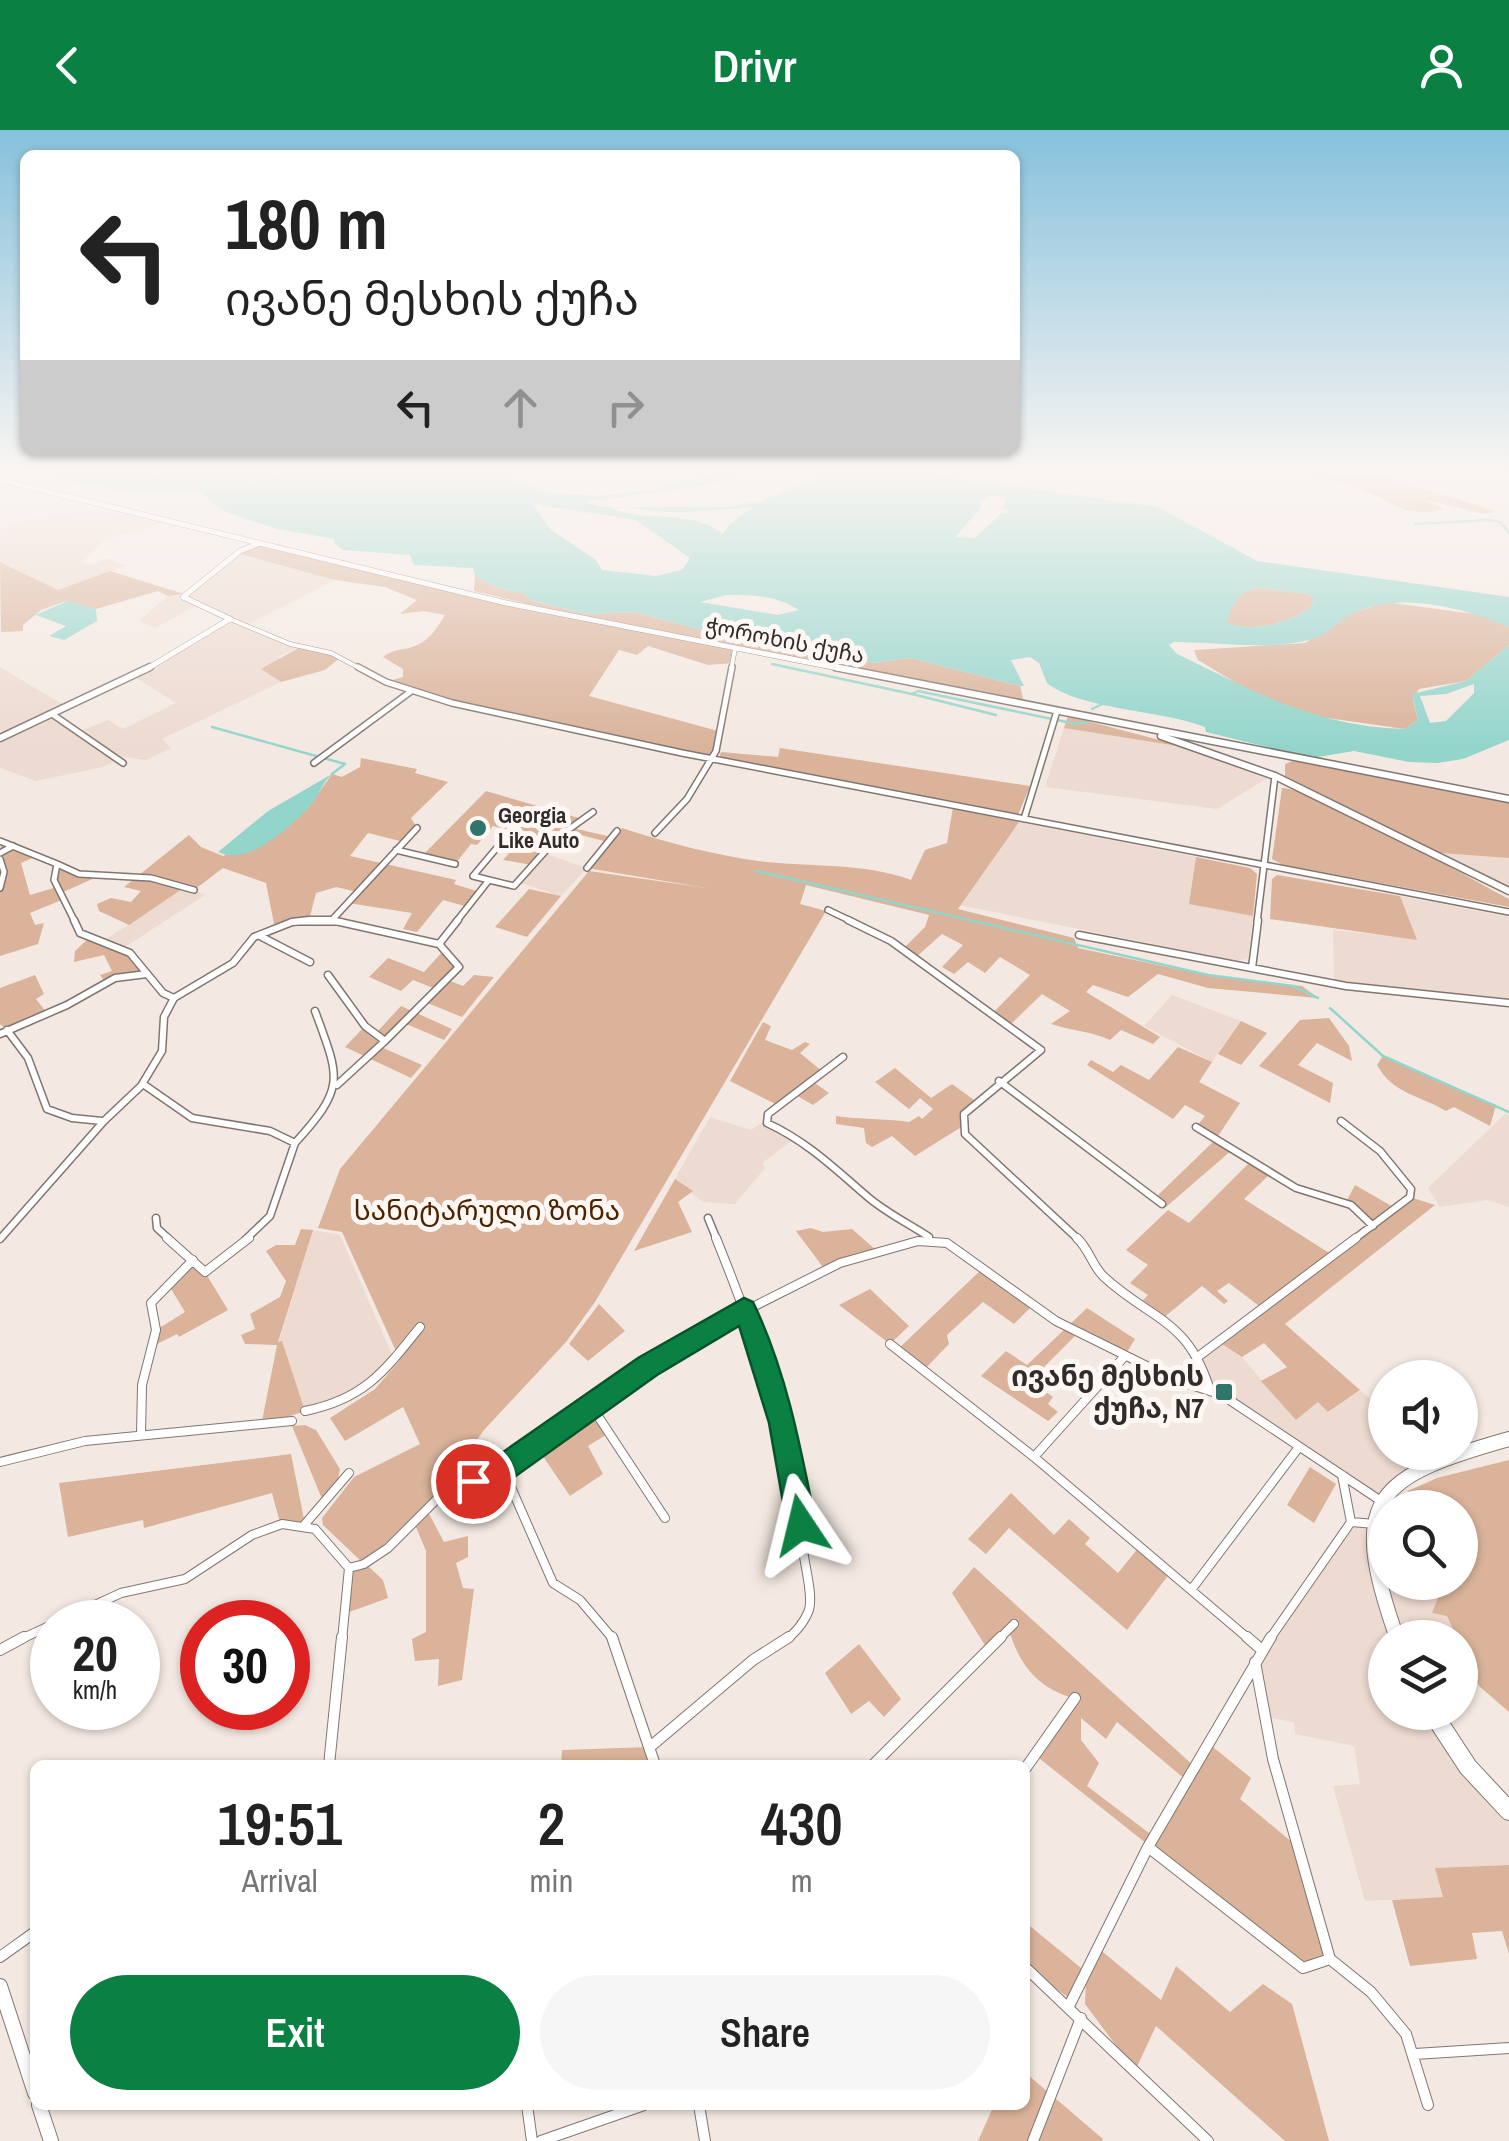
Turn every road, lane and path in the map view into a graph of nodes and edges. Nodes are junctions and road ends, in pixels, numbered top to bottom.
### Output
1 (226, 562) edge
2 (342, 562) edge
3 (230, 619) junction
4 (735, 648) junction
5 (412, 691) junction
6 (1057, 711) junction
7 (52, 714) junction
8 (1091, 717) junction
9 (0, 738) edge
10 (1261, 750) junction
11 (712, 758) junction
12 (123, 763) dead end
13 (314, 763) dead end
14 (1257, 769) junction
15 (1275, 776) junction
16 (1509, 799) edge
17 (593, 812) dead end
18 (1024, 820) junction
19 (417, 828) dead end
20 (511, 830) dead end
21 (617, 832) dead end
22 (655, 833) dead end
23 (0, 841) edge
24 (14, 846) junction
25 (396, 850) junction
26 (0, 856) edge
27 (57, 864) junction
28 (455, 864) dead end
29 (1266, 867) junction
30 (587, 868) dead end
31 (489, 880) junction
32 (0, 888) edge
33 (194, 890) dead end
34 (1509, 891) edge
35 (828, 910) dead end
36 (1509, 912) edge
37 (332, 920) junction
38 (1078, 935) dead end
39 (260, 936) junction
40 (439, 944) junction
41 (310, 962) dead end
42 (1252, 968) junction
43 (149, 974) junction
44 (328, 975) dead end
45 (174, 998) junction
46 (1509, 1002) edge
47 (315, 1011) dead end
48 (4, 1032) edge
49 (385, 1042) junction
50 (842, 1057) dead end
51 (999, 1081) junction
52 (143, 1084) junction
53 (337, 1086) junction
54 (104, 1121) junction
55 (1341, 1121) dead end
56 (1196, 1127) dead end
57 (295, 1143) junction
58 (1162, 1204) dead end
59 (156, 1218) dead end
60 (708, 1218) dead end
61 (1373, 1226) junction
62 (1, 1235) edge
63 (930, 1237) junction
64 (192, 1260) junction
65 (744, 1310) junction
66 (420, 1328) dead end
67 (890, 1344) dead end
68 (1199, 1356) junction
69 (1124, 1357) junction
70 (1209, 1388) junction
71 (592, 1407) junction
72 (306, 1411) dead end
73 (292, 1422) dead end
74 (141, 1435) junction
75 (1509, 1440) edge
76 (1299, 1447) junction
77 (1034, 1458) junction
78 (0, 1462) edge
79 (503, 1468) junction
80 (349, 1473) dead end
81 (1342, 1476) junction
82 (1393, 1490) edge
83 (1368, 1492) edge
84 (665, 1518) dead end
85 (1351, 1522) junction
86 (1368, 1523) edge
87 (304, 1524) junction
88 (349, 1568) junction
89 (1191, 1590) junction
90 (1014, 1624) dead end
91 (0, 1650) edge
92 (1262, 1650) junction
93 (1256, 1662) junction
94 (1075, 1698) dead end
95 (1444, 1730) edge
96 (650, 1747) junction
97 (330, 1760) edge
98 (654, 1760) edge
99 (878, 1760) edge
100 (1030, 1762) edge
101 (1509, 1811) edge
102 (1148, 1847) junction
103 (30, 1935) edge
104 (0, 1956) edge
105 (1330, 1959) junction
106 (1030, 1971) edge
107 (0, 1986) edge
108 (1070, 2006) junction
109 (1081, 2018) junction
110 (1509, 2048) edge
111 (1416, 2054) junction
112 (30, 2078) edge
113 (1428, 2105) dead end
114 (41, 2110) edge
115 (528, 2110) edge
116 (630, 2110) edge
117 (700, 2110) edge
118 (50, 2141) edge
119 (532, 2141) edge
120 (542, 2141) edge
121 (705, 2141) edge
122 (1033, 2141) edge
123 (1208, 2141) edge

1 - 3 street
2 - 4 street, ჭოროხის ქუჩა
3 - 5 street
3 - 7 street
4 - 6 street, ჭოროხის ქუჩა
4 - 11 street
5 - 11 street
5 - 13 street
6 - 8 street, ჭოროხის ქუჩა
6 - 18 street
7 - 9 street
7 - 12 street
8 - 10 street, ჭოროხის ქუჩა
8 - 14 street
10 - 14 street
10 - 16 street, ჭოროხის ქუჩა
11 - 18 street
11 - 22 street
14 - 15 street
15 - 29 street
15 - 34 street
17 - 31 street
18 - 29 street
19 - 25 street
20 - 31 street
21 - 30 street
23 - 24 street
24 - 26 street
24 - 27 street
25 - 28 street
25 - 37 street
26 - 32 street
27 - 33 street
27 - 43 street
29 - 36 street
29 - 42 street
31 - 40 street
35 - 51 street
37 - 39 street
37 - 40 street
38 - 42 street
39 - 41 street
39 - 45 street
40 - 49 street
42 - 46 street
43 - 45 street
43 - 48 street
44 - 49 street
45 - 52 street
47 - 53 street
48 - 54 street
49 - 53 street
50 - 63 street
51 - 58 street
51 - 68 street
52 - 54 street
52 - 57 street
53 - 57 street
54 - 62 street
55 - 61 street
56 - 61 street
57 - 64 street
59 - 64 street
60 - 65 street
61 - 68 street
63 - 65 street
63 - 69 street
64 - 74 street
65 - 71 street
65 - 96 street
66 - 72 street
67 - 77 street
68 - 70 street
69 - 70 street
69 - 77 street
70 - 76 street
71 - 79 street
71 - 84 street
73 - 74 street
74 - 78 street
75 - 82 highway
76 - 81 street
76 - 89 street
77 - 89 street
79 - 88 street
79 - 96 street
80 - 87 street
81 - 83 street
81 - 85 street
85 - 86 street
85 - 92 street
87 - 88 street
87 - 91 street
88 - 97 street
89 - 92 street
90 - 99 street
92 - 93 street
93 - 102 street
93 - 105 street
94 - 100 street
95 - 101 highway
96 - 98 street
102 - 105 street
102 - 108 street
103 - 104 street
105 - 111 street
106 - 108 street
107 - 112 street
108 - 109 street
109 - 122 street
109 - 123 street
110 - 111 street
111 - 113 street
114 - 118 street
115 - 119 street
116 - 120 street
117 - 121 street

